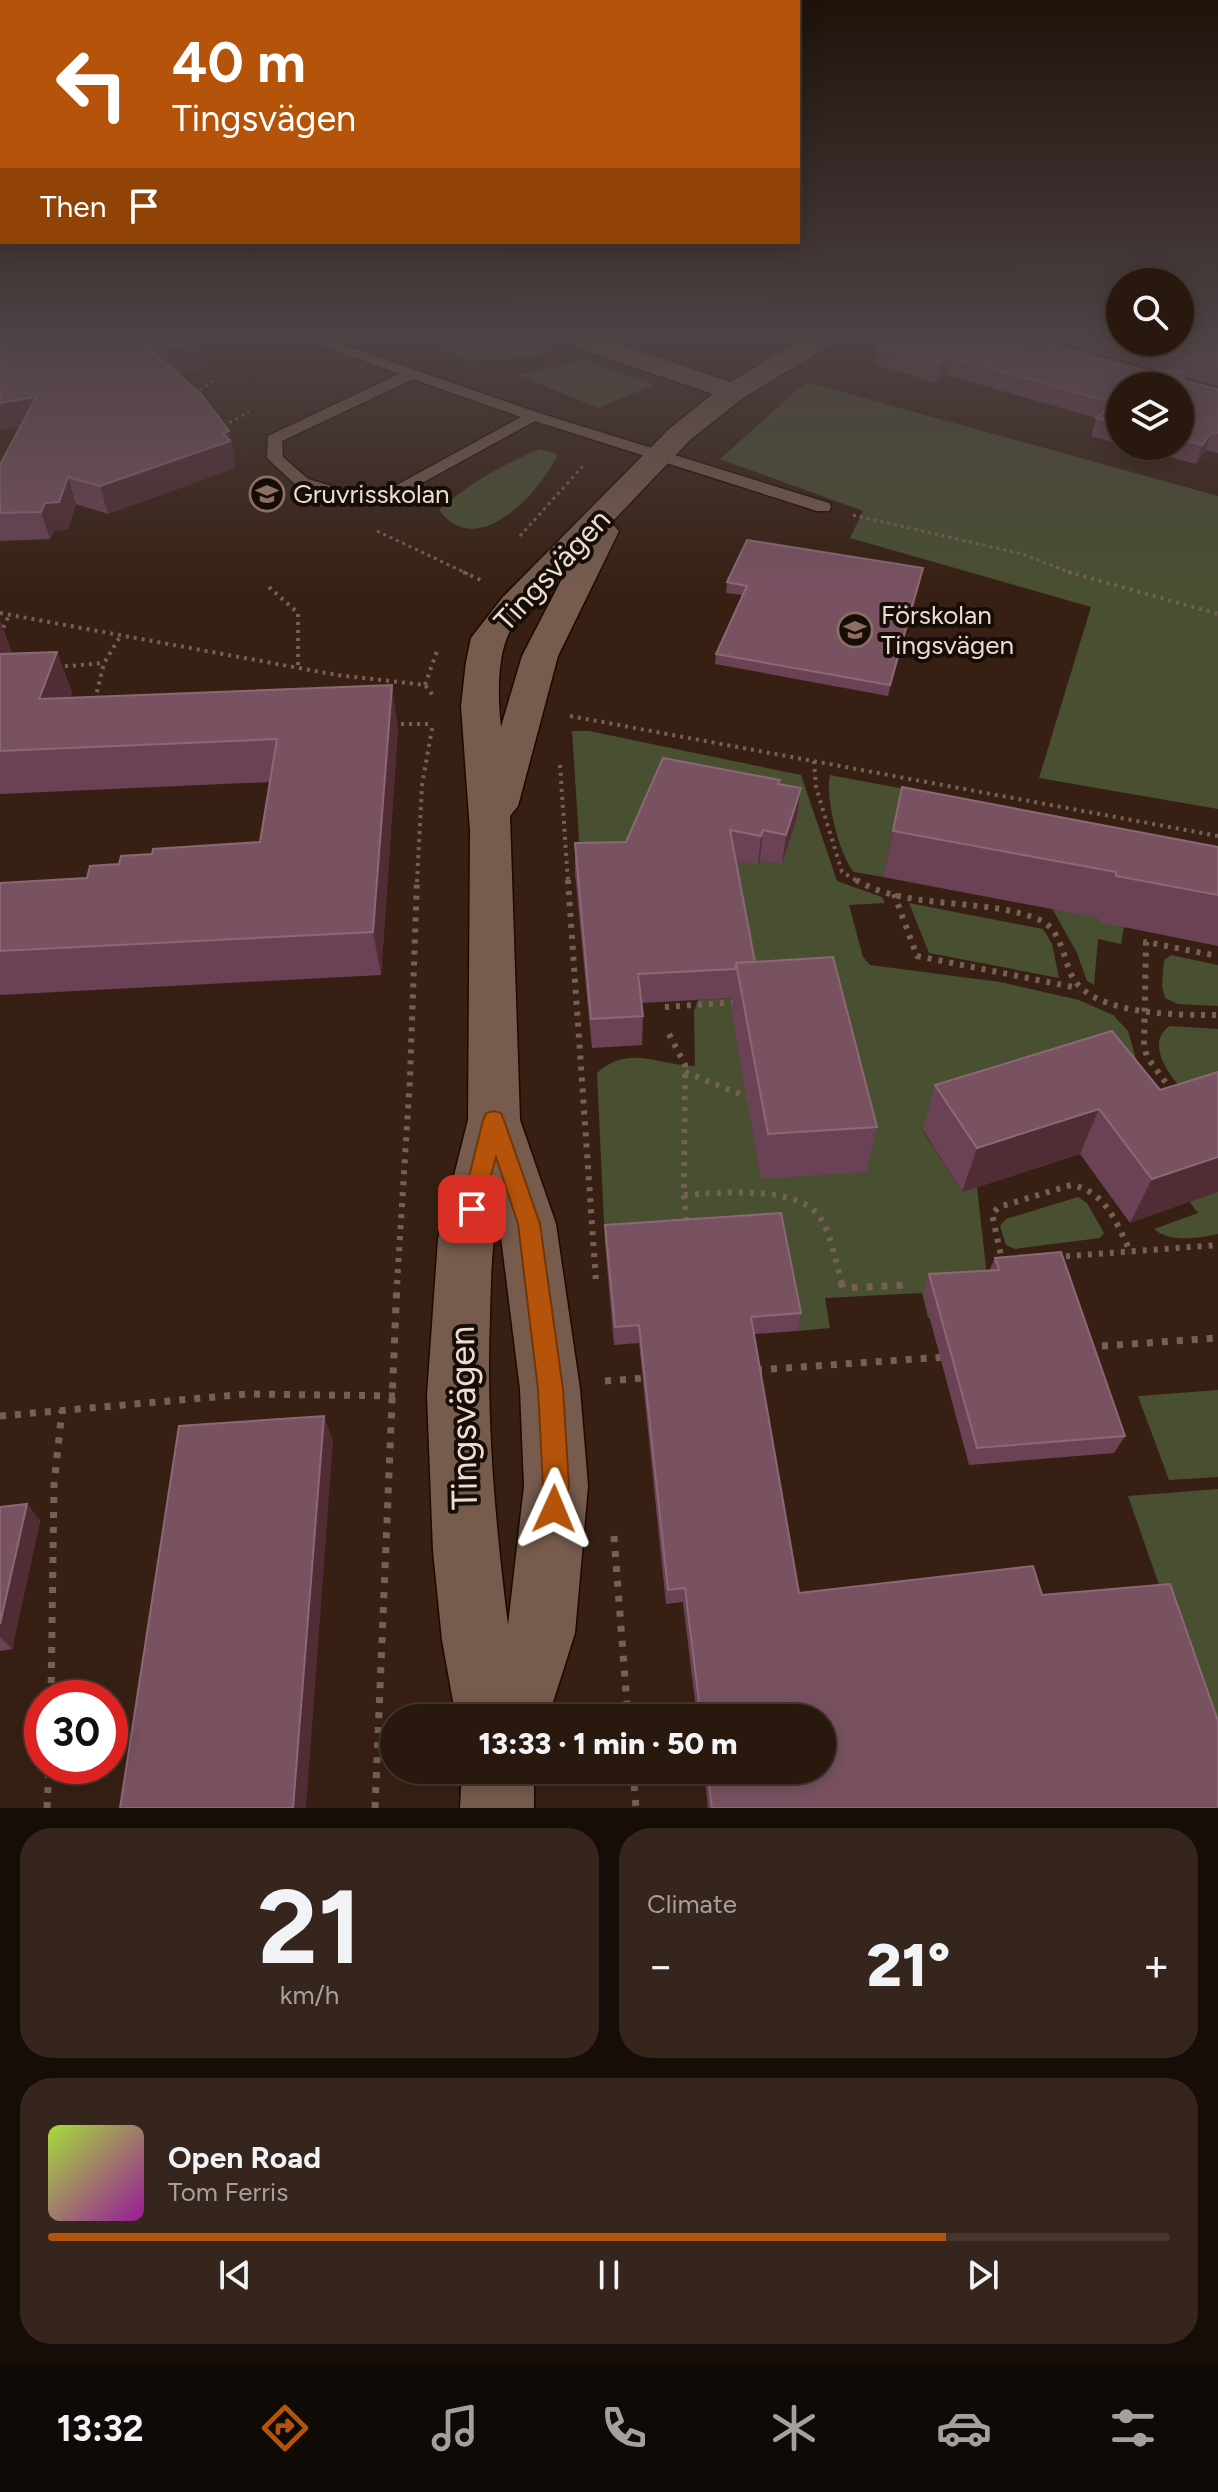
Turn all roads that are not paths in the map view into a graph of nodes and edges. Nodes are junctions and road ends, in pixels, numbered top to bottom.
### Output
1 (313, 420) edge
2 (526, 420) edge
3 (547, 420) edge
4 (697, 420) edge
5 (658, 457) junction
6 (617, 500) junction
7 (823, 507) road end
8 (491, 831) junction
9 (494, 1120) junction
10 (488, 1704) edge
11 (518, 1704) edge
12 (498, 1784) edge
13 (497, 1808) edge

1 - 2 lane
3 - 5 lane
4 - 5 street, Tingsvägen
5 - 6 street, Tingsvägen
5 - 7 lane
6 - 8 street, Tingsvägen
6 - 8 street, Tingsvägen
8 - 9 street, Tingsvägen
9 - 10 street, Tingsvägen
9 - 11 street, Tingsvägen
12 - 13 street

